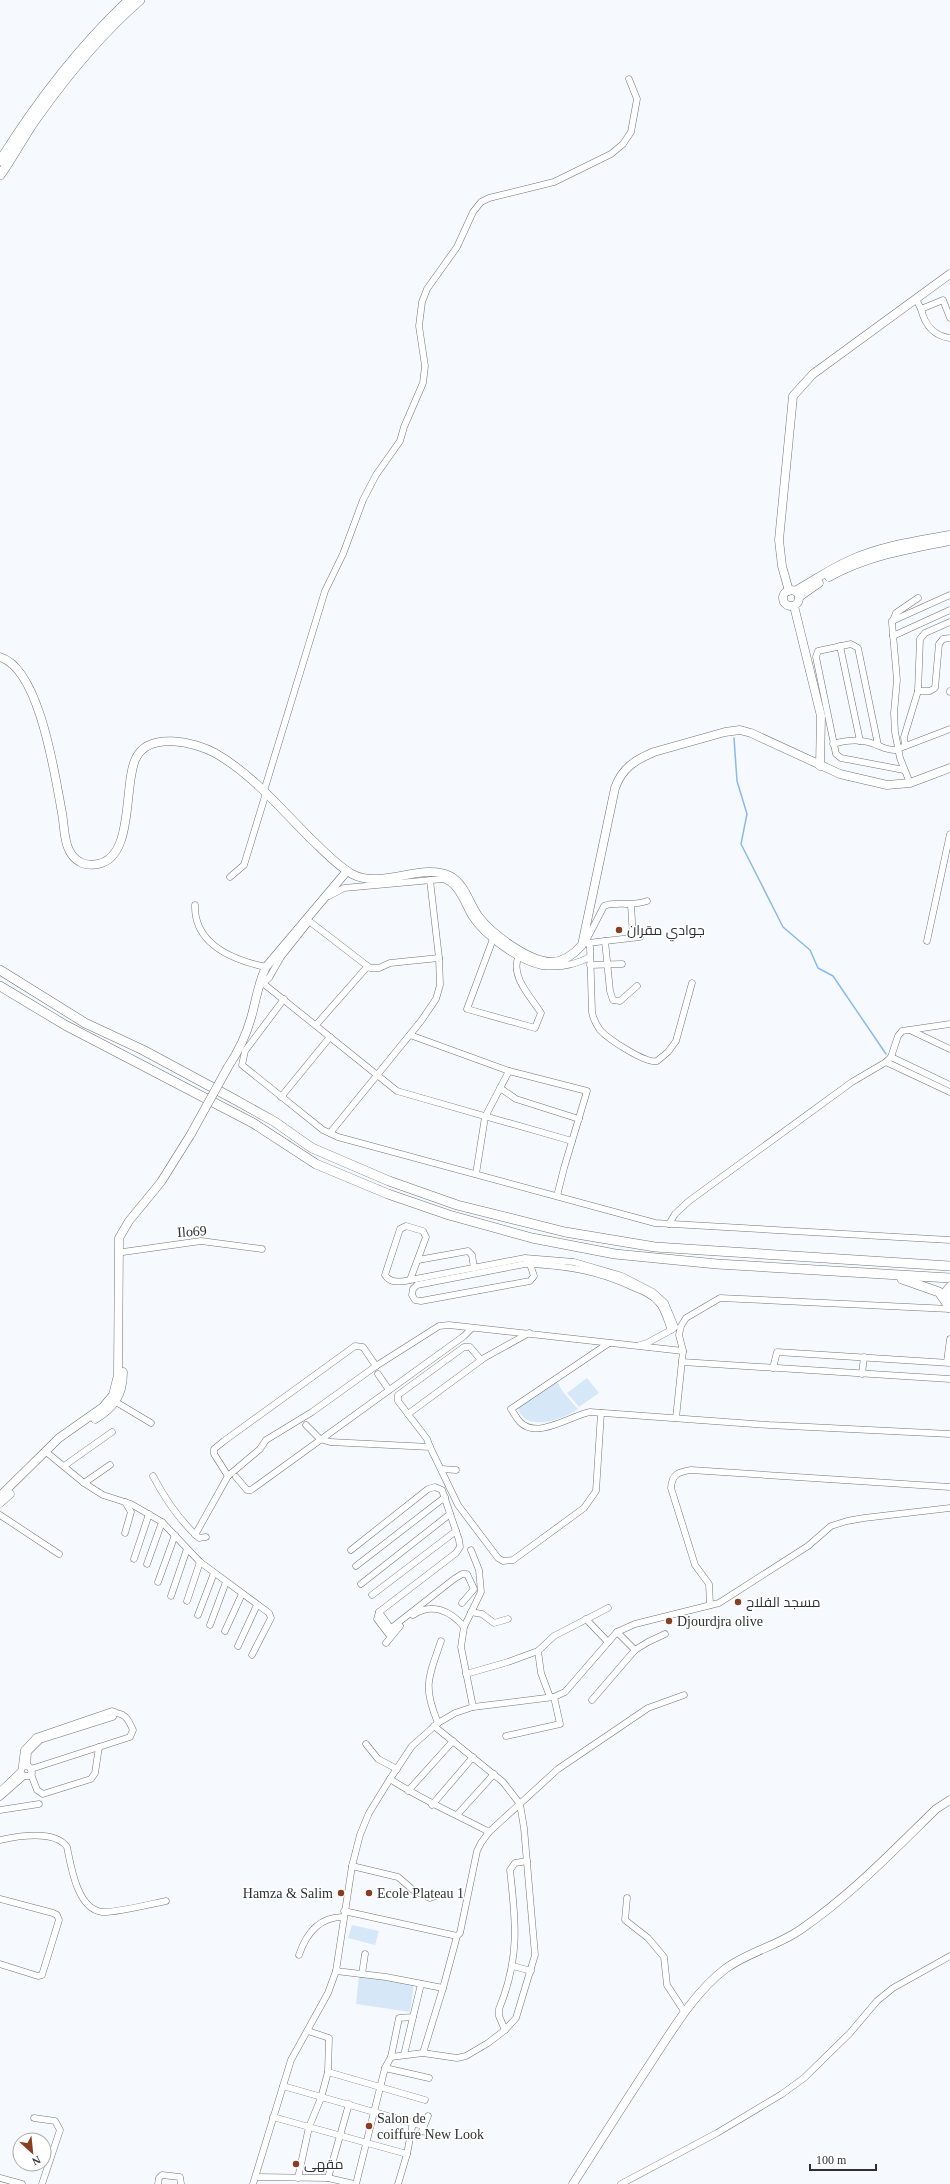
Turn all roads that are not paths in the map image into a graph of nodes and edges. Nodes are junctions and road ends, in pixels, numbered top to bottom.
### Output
1 (129, 0) edge
2 (140, 0) edge
3 (629, 79) dead end
4 (0, 161) edge
5 (0, 175) edge
6 (950, 274) edge
7 (916, 299) junction
8 (921, 310) junction
9 (950, 318) edge
10 (950, 338) edge
11 (950, 535) edge
12 (950, 542) edge
13 (794, 593) junction
14 (950, 595) edge
15 (918, 598) dead end
16 (794, 606) junction
17 (950, 610) edge
18 (892, 621) junction
19 (950, 622) edge
20 (893, 636) junction
21 (950, 638) edge
22 (840, 646) junction
23 (0, 657) edge
24 (918, 691) junction
25 (950, 730) edge
26 (860, 741) junction
27 (833, 744) junction
28 (878, 745) junction
29 (905, 746) junction
30 (898, 749) junction
31 (820, 766) junction
32 (950, 768) edge
33 (904, 770) junction
34 (910, 783) junction
35 (265, 792) junction
36 (950, 834) edge
37 (346, 871) junction
38 (230, 877) dead end
39 (430, 880) junction
40 (647, 901) dead end
41 (195, 905) dead end
42 (631, 905) junction
43 (309, 921) junction
44 (493, 939) junction
45 (587, 940) junction
46 (605, 941) junction
47 (927, 941) dead end
48 (519, 956) junction
49 (439, 958) junction
50 (590, 958) junction
51 (622, 964) dead end
52 (590, 965) junction
53 (607, 965) junction
54 (266, 967) junction
55 (367, 967) junction
56 (0, 970) edge
57 (692, 983) dead end
58 (0, 986) edge
59 (261, 986) junction
60 (637, 986) dead end
61 (284, 999) junction
62 (950, 1024) edge
63 (316, 1025) junction
64 (911, 1031) junction
65 (410, 1035) junction
66 (330, 1037) junction
67 (950, 1049) edge
68 (891, 1057) junction
69 (886, 1062) junction
70 (509, 1070) junction
71 (377, 1075) junction
72 (950, 1085) edge
73 (500, 1088) junction
74 (950, 1092) edge
75 (281, 1097) junction
76 (485, 1117) junction
77 (579, 1119) junction
78 (330, 1133) junction
79 (572, 1142) junction
80 (476, 1174) junction
81 (558, 1196) junction
82 (669, 1224) junction
83 (125, 1228) junction
84 (950, 1240) edge
85 (262, 1248) dead end
86 (123, 1252) junction
87 (418, 1260) junction
88 (530, 1261) junction
89 (950, 1266) edge
90 (474, 1268) junction
91 (889, 1274) junction
92 (950, 1278) edge
93 (410, 1280) junction
94 (950, 1287) edge
95 (950, 1308) edge
96 (684, 1321) junction
97 (472, 1328) junction
98 (673, 1329) junction
99 (529, 1333) junction
100 (661, 1336) junction
101 (950, 1339) edge
102 (610, 1343) junction
103 (634, 1345) junction
104 (663, 1348) junction
105 (683, 1351) junction
106 (864, 1357) junction
107 (481, 1360) junction
108 (682, 1362) junction
109 (949, 1362) edge
110 (376, 1366) junction
111 (773, 1368) junction
112 (378, 1374) dead end
113 (862, 1374) junction
114 (950, 1379) edge
115 (389, 1390) junction
116 (116, 1402) junction
117 (601, 1413) junction
118 (408, 1414) junction
119 (676, 1418) junction
120 (151, 1423) dead end
121 (306, 1425) dead end
122 (112, 1432) dead end
123 (950, 1434) edge
124 (320, 1439) junction
125 (430, 1447) junction
126 (47, 1453) junction
127 (110, 1465) dead end
128 (64, 1466) junction
129 (442, 1469) junction
130 (456, 1470) dead end
131 (153, 1476) dead end
132 (228, 1476) junction
133 (236, 1477) dead end
134 (84, 1482) junction
135 (950, 1487) edge
136 (0, 1496) edge
137 (445, 1498) junction
138 (125, 1502) junction
139 (0, 1503) edge
140 (950, 1508) edge
141 (149, 1514) junction
142 (450, 1514) junction
143 (0, 1515) edge
144 (162, 1522) junction
145 (456, 1531) junction
146 (125, 1533) dead end
147 (175, 1535) junction
148 (196, 1535) junction
149 (206, 1537) dead end
150 (187, 1549) junction
151 (351, 1550) dead end
152 (471, 1550) dead end
153 (59, 1554) dead end
154 (134, 1559) dead end
155 (200, 1562) junction
156 (147, 1564) dead end
157 (356, 1566) dead end
158 (214, 1573) junction
159 (158, 1582) dead end
160 (226, 1582) junction
161 (361, 1584) dead end
162 (242, 1594) junction
163 (372, 1595) dead end
164 (171, 1596) dead end
165 (187, 1601) dead end
166 (462, 1603) dead end
167 (257, 1605) junction
168 (710, 1606) junction
169 (608, 1608) dead end
170 (471, 1612) junction
171 (198, 1615) dead end
172 (508, 1619) dead end
173 (586, 1619) junction
174 (210, 1625) dead end
175 (464, 1627) junction
176 (225, 1631) dead end
177 (391, 1632) junction
178 (617, 1632) junction
179 (665, 1634) dead end
180 (441, 1641) dead end
181 (608, 1642) junction
182 (386, 1643) dead end
183 (238, 1646) dead end
184 (635, 1650) junction
185 (538, 1651) junction
186 (252, 1655) dead end
187 (466, 1674) junction
188 (684, 1695) dead end
189 (552, 1697) junction
190 (592, 1700) dead end
191 (473, 1707) junction
192 (436, 1724) junction
193 (506, 1736) dead end
194 (453, 1741) junction
195 (366, 1744) dead end
196 (99, 1747) junction
197 (473, 1757) junction
198 (397, 1769) junction
199 (26, 1771) junction
200 (494, 1774) junction
201 (390, 1779) junction
202 (408, 1791) junction
203 (1, 1793) edge
204 (950, 1800) edge
205 (39, 1804) dead end
206 (520, 1804) junction
207 (432, 1805) junction
208 (0, 1810) edge
209 (457, 1815) junction
210 (489, 1832) junction
211 (0, 1840) edge
212 (528, 1861) junction
213 (352, 1866) junction
214 (438, 1895) dead end
215 (627, 1898) dead end
216 (0, 1899) edge
217 (166, 1902) dead end
218 (344, 1914) junction
219 (457, 1936) junction
220 (365, 1954) dead end
221 (299, 1955) dead end
222 (950, 1956) edge
223 (0, 1964) edge
224 (513, 1966) junction
225 (336, 1971) junction
226 (531, 1971) junction
227 (362, 1974) junction
228 (421, 1984) junction
229 (443, 1988) junction
230 (684, 2011) junction
231 (413, 2017) junction
232 (505, 2030) junction
233 (308, 2031) junction
234 (422, 2053) junction
235 (404, 2055) junction
236 (391, 2057) junction
237 (385, 2068) junction
238 (328, 2072) junction
239 (429, 2078) dead end
240 (283, 2086) junction
241 (380, 2087) junction
242 (321, 2098) junction
243 (425, 2100) dead end
244 (349, 2104) junction
245 (374, 2111) junction
246 (428, 2116) dead end
247 (272, 2117) junction
248 (34, 2118) dead end
249 (413, 2122) junction
250 (423, 2126) junction
251 (309, 2127) junction
252 (430, 2133) dead end
253 (339, 2134) junction
254 (366, 2142) junction
255 (407, 2154) junction
256 (256, 2177) junction
257 (0, 2178) edge
258 (298, 2178) junction
259 (328, 2178) junction
260 (22, 2184) edge
261 (42, 2184) edge
262 (158, 2184) edge
263 (181, 2184) edge
264 (253, 2184) edge
265 (355, 2184) edge
266 (398, 2184) edge
267 (573, 2184) edge
268 (621, 2184) edge

1 - 4 highway
2 - 5 highway
3 - 35 street
6 - 7 main road
7 - 8 street
7 - 13 main road
8 - 9 street
8 - 10 street
11 - 13 main road
12 - 13 main road
13 - 16 main road
13 - 16 main road
14 - 18 street
15 - 18 street
16 - 31 main road
17 - 20 street
18 - 20 street
19 - 24 street
20 - 30 street
21 - 24 street
22 - 26 street
22 - 27 street
22 - 28 street
23 - 35 main road
24 - 29 street
25 - 29 street
26 - 27 street
26 - 28 street
27 - 33 street
28 - 30 street
29 - 30 street
30 - 33 street
31 - 34 main road
31 - 45 main road
32 - 34 main road
33 - 34 street
35 - 37 main road
35 - 38 street
36 - 47 street
37 - 45 main road
37 - 54 main road
39 - 43 street
39 - 44 street
39 - 49 street
40 - 42 street
41 - 54 street
42 - 45 street
42 - 46 street
43 - 55 street
43 - 59 street
44 - 48 street
44 - 48 street
45 - 46 street
45 - 50 street
46 - 53 street
48 - 50 street
49 - 55 street
49 - 65 street
50 - 52 street
51 - 53 street
52 - 53 street
52 - 57 street
53 - 60 street
54 - 59 main road
55 - 63 street
56 - 89 highway
58 - 91 highway
59 - 61 street
59 - 83 main road, bridge
61 - 63 street
61 - 75 street
62 - 64 street
63 - 66 street
64 - 67 street
64 - 68 street
65 - 70 street
65 - 71 street
66 - 71 street
66 - 75 street
68 - 69 street
68 - 72 street
69 - 74 street
69 - 82 street
70 - 73 street
70 - 77 street
71 - 76 street
71 - 78 street
73 - 76 street
73 - 77 street
75 - 78 street
76 - 79 street
76 - 80 street
77 - 79 street
78 - 80 street
79 - 81 street
80 - 81 street
81 - 82 street
82 - 84 street
83 - 86 main road
83 - 126 main road
85 - 86 street, Ilo69
86 - 116 main road
87 - 90 street
87 - 93 street
87 - 93 street
88 - 88 street
88 - 90 street
88 - 98 street
90 - 93 street
91 - 92 highway
91 - 95 highway
94 - 95 highway
95 - 96 street
96 - 98 street
96 - 105 street
97 - 99 street
97 - 110 street
97 - 115 street
98 - 100 street
99 - 102 street
99 - 107 street
100 - 103 street
100 - 104 street
101 - 109 street
102 - 103 street
102 - 117 street
103 - 104 street
104 - 105 street
105 - 108 street
106 - 109 street
106 - 111 street
106 - 113 street
107 - 118 street
107 - 118 street
108 - 111 street
108 - 119 street
110 - 132 street
110 - 132 street
111 - 113 street
112 - 115 street
113 - 114 street
115 - 124 street
116 - 120 street
116 - 126 main road
117 - 119 street
117 - 129 street
118 - 125 street
119 - 123 street
121 - 124 street
122 - 128 street
124 - 125 street
124 - 133 street
125 - 129 street
126 - 128 street
126 - 136 main road
126 - 139 main road
127 - 134 street
128 - 134 street
129 - 130 street
131 - 148 street
132 - 148 street
134 - 138 street
135 - 168 street
137 - 142 street
137 - 151 street
137 - 157 street
138 - 141 street
138 - 146 street
140 - 168 street
141 - 144 street
141 - 154 street
142 - 145 street
142 - 161 street
143 - 153 street
144 - 147 street
144 - 156 street
145 - 163 street
145 - 177 street
147 - 150 street
147 - 159 street
148 - 149 street
150 - 155 street
150 - 164 street
152 - 170 street
155 - 158 street
155 - 165 street
158 - 160 street
158 - 171 street
160 - 162 street
160 - 174 street
162 - 167 street
162 - 176 street
166 - 177 street
167 - 183 street
167 - 186 street
168 - 178 street
169 - 173 street
170 - 172 street
170 - 175 street
173 - 181 street
173 - 185 street
175 - 177 street
175 - 187 street
177 - 182 street
178 - 181 street
178 - 184 street
179 - 184 street
180 - 192 street
181 - 189 street
184 - 190 street
185 - 187 street
185 - 189 street
187 - 191 street
188 - 206 street
189 - 191 street
189 - 193 street
191 - 192 street
192 - 194 street
192 - 198 street
194 - 197 street
194 - 202 street
195 - 198 street
196 - 199 street
196 - 199 street
196 - 199 street
197 - 200 street
197 - 207 street
198 - 201 street
199 - 203 street
200 - 206 street
200 - 209 street
201 - 202 street
201 - 213 street
202 - 207 street
204 - 230 main road
205 - 208 street
206 - 210 street
206 - 212 street
207 - 209 street
209 - 210 street
210 - 219 street
211 - 217 street
212 - 224 street
212 - 226 street
213 - 214 street
213 - 218 street
215 - 230 street
216 - 223 street
218 - 219 street
218 - 221 street
218 - 225 street
219 - 229 street
220 - 227 street
222 - 268 street
224 - 226 street
224 - 232 street
225 - 227 street
225 - 233 street
226 - 232 street
227 - 228 street
228 - 229 street
228 - 231 street
229 - 234 street
230 - 267 main road
231 - 235 street
231 - 236 street
232 - 234 street
233 - 238 street
233 - 240 street
234 - 235 street
235 - 236 street
236 - 237 street
237 - 239 street
237 - 241 street
238 - 241 street
238 - 242 street
240 - 242 street
240 - 247 street
241 - 243 street
241 - 245 street
242 - 244 street
242 - 251 street
244 - 245 street
244 - 253 street
245 - 249 street
245 - 254 street
246 - 250 street
247 - 251 street
247 - 256 street
248 - 261 street
249 - 250 street
249 - 255 street
250 - 252 street
251 - 253 street
251 - 258 street
253 - 254 street
253 - 259 street
254 - 255 street
254 - 265 street
255 - 266 street
256 - 258 street
256 - 264 street
257 - 260 street
258 - 259 street
259 - 265 street
262 - 263 street

